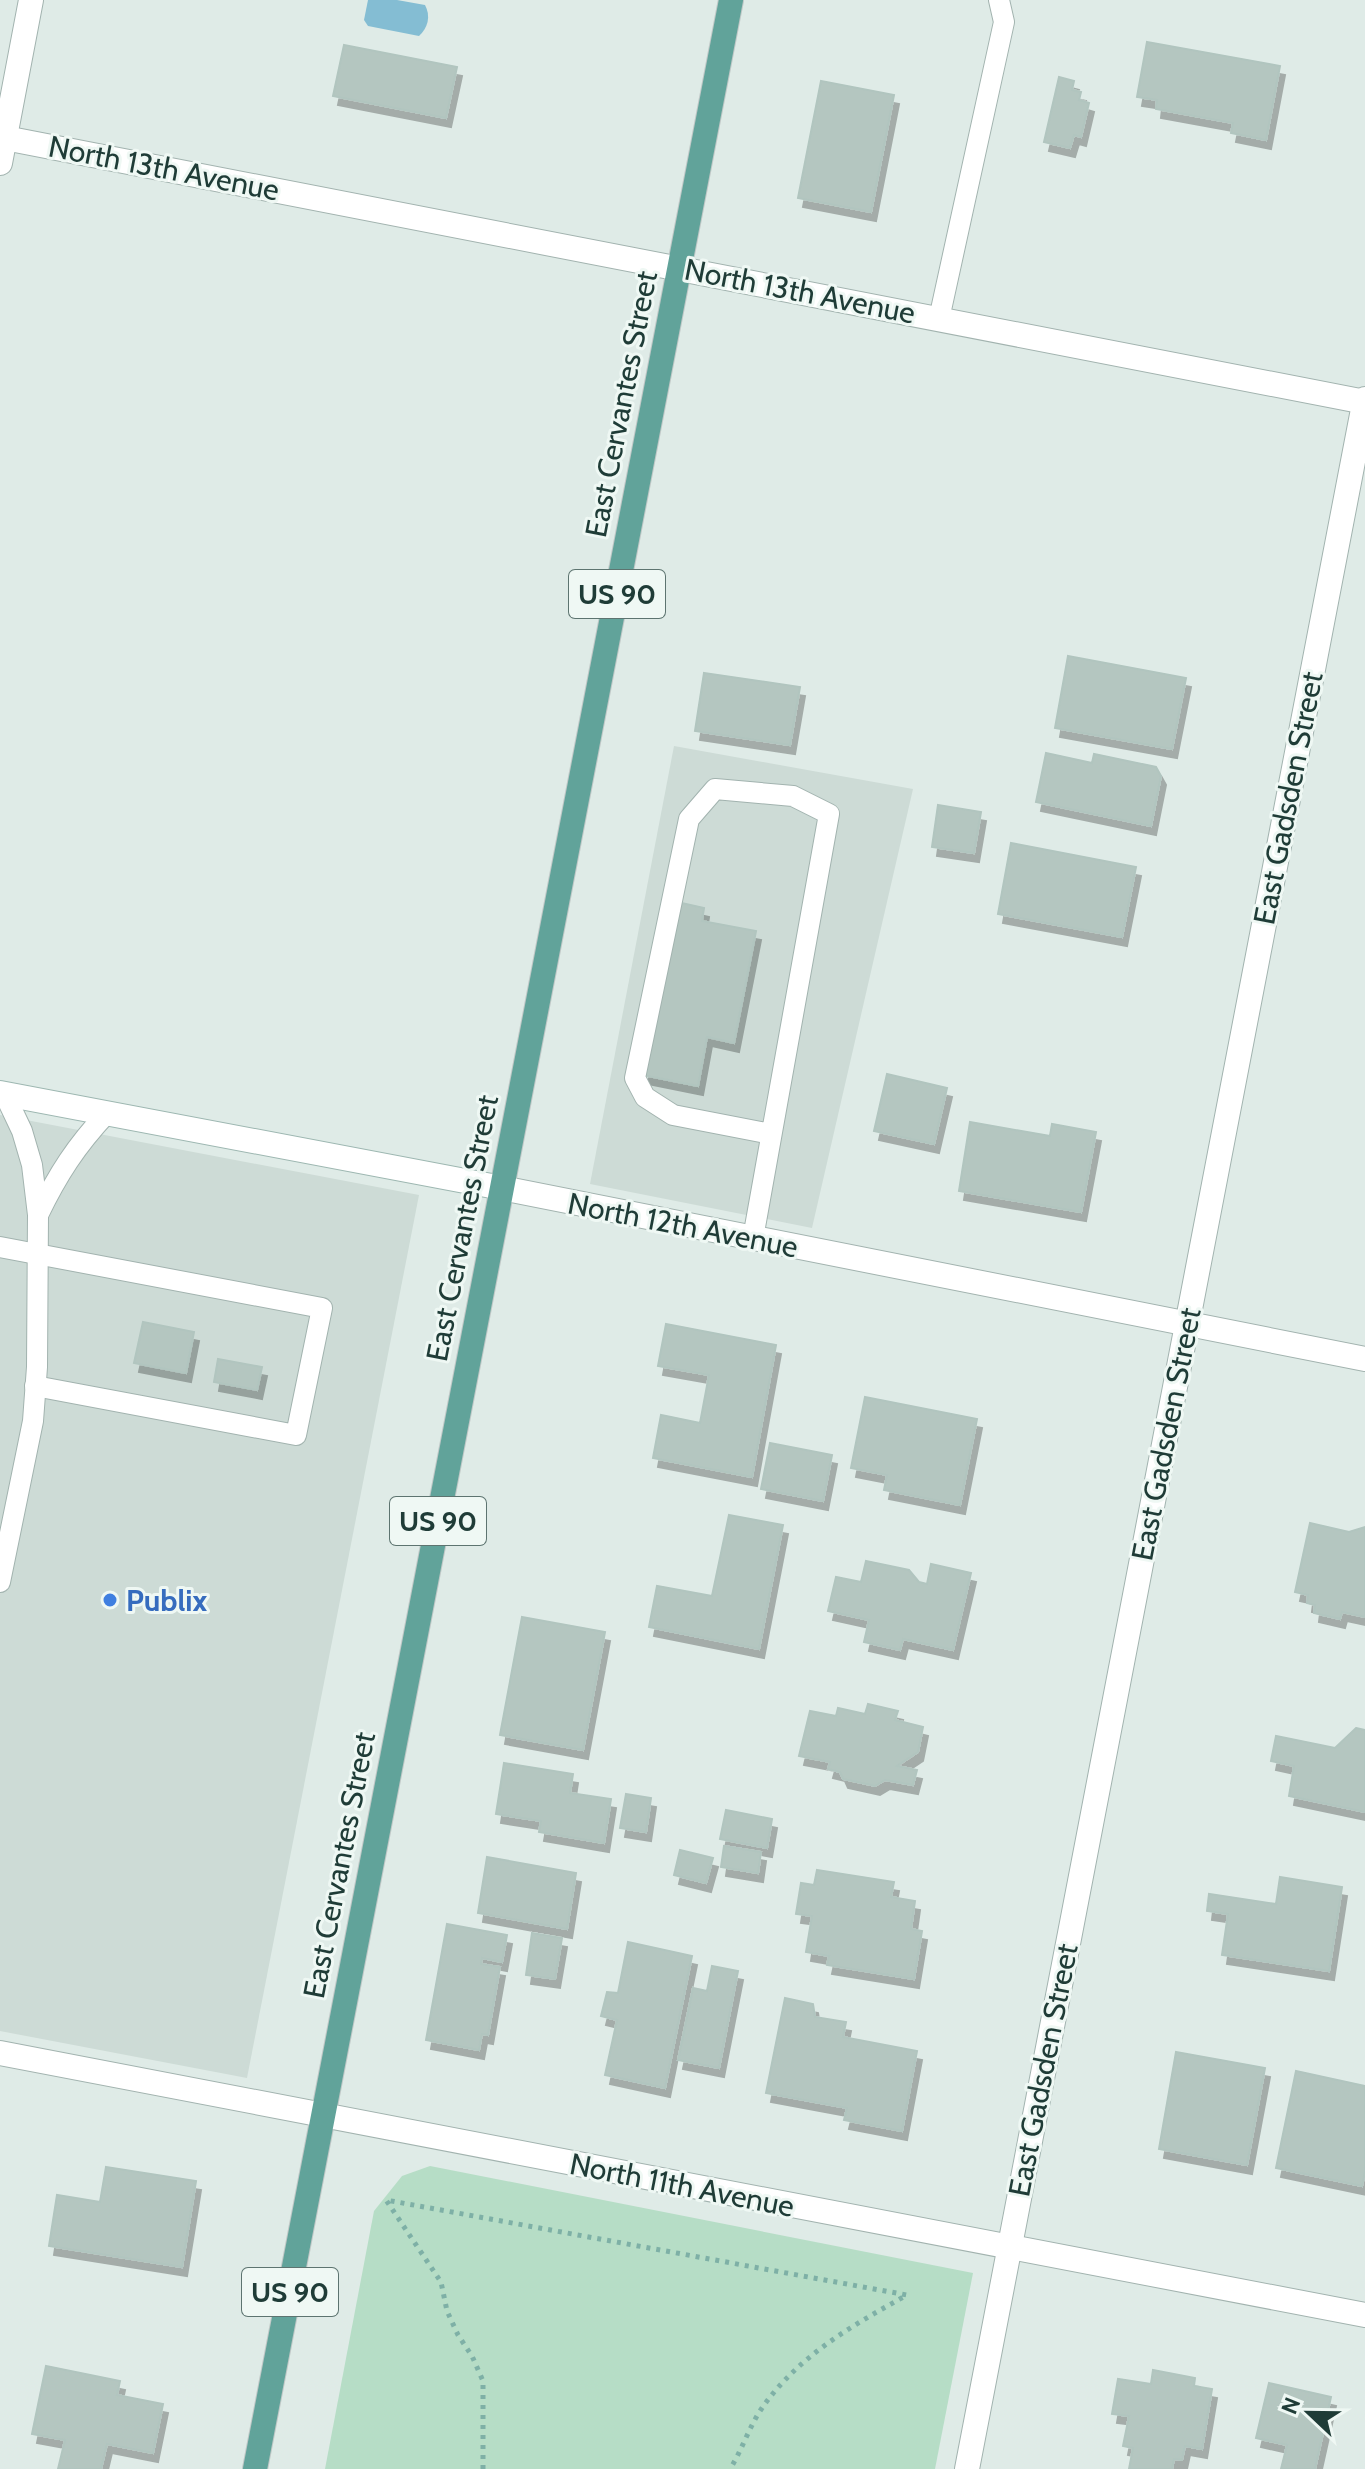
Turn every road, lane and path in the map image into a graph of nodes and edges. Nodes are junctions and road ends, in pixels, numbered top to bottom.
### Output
1 (31, 0) edge
2 (731, 0) edge
3 (999, 0) edge
4 (2, 137) edge
5 (0, 163) edge
6 (680, 268) junction
7 (939, 319) junction
8 (1365, 401) edge
9 (2, 1093) edge
10 (107, 1113) junction
11 (771, 1134) junction
12 (502, 1188) junction
13 (38, 1215) junction
14 (753, 1238) junction
15 (0, 1247) edge
16 (38, 1253) junction
17 (1187, 1325) junction
18 (1365, 1359) edge
19 (35, 1386) junction
20 (0, 1582) edge
21 (0, 2053) edge
22 (324, 2115) junction
23 (1009, 2248) junction
24 (1365, 2315) edge
25 (255, 2469) edge
26 (483, 2469) edge
27 (730, 2469) edge
28 (967, 2469) edge

1 - 4 street
2 - 6 main road, East Cervantes Street / US 90
3 - 7 lane
4 - 5 street
4 - 6 street, North 13th Avenue
6 - 7 street, North 13th Avenue
6 - 12 main road, East Cervantes Street / US 90
7 - 8 street, North 13th Avenue
8 - 17 street, East Gadsden Street
9 - 10 street, North 12th Avenue
9 - 13 lane
10 - 12 street, North 12th Avenue
10 - 13 lane
11 - 11 lane
11 - 14 lane
12 - 14 street, North 12th Avenue
12 - 22 main road, East Cervantes Street / US 90
13 - 16 lane
14 - 17 street, North 12th Avenue
15 - 16 lane
16 - 19 lane
16 - 19 lane
17 - 18 street, North 12th Avenue
17 - 23 street, East Gadsden Street
19 - 20 lane
21 - 22 street, North 11th Avenue
22 - 23 street, North 11th Avenue
22 - 25 main road, East Cervantes Street / US 90
23 - 24 street, North 11th Avenue
23 - 28 street, East Gadsden Street
26 - 27 path

